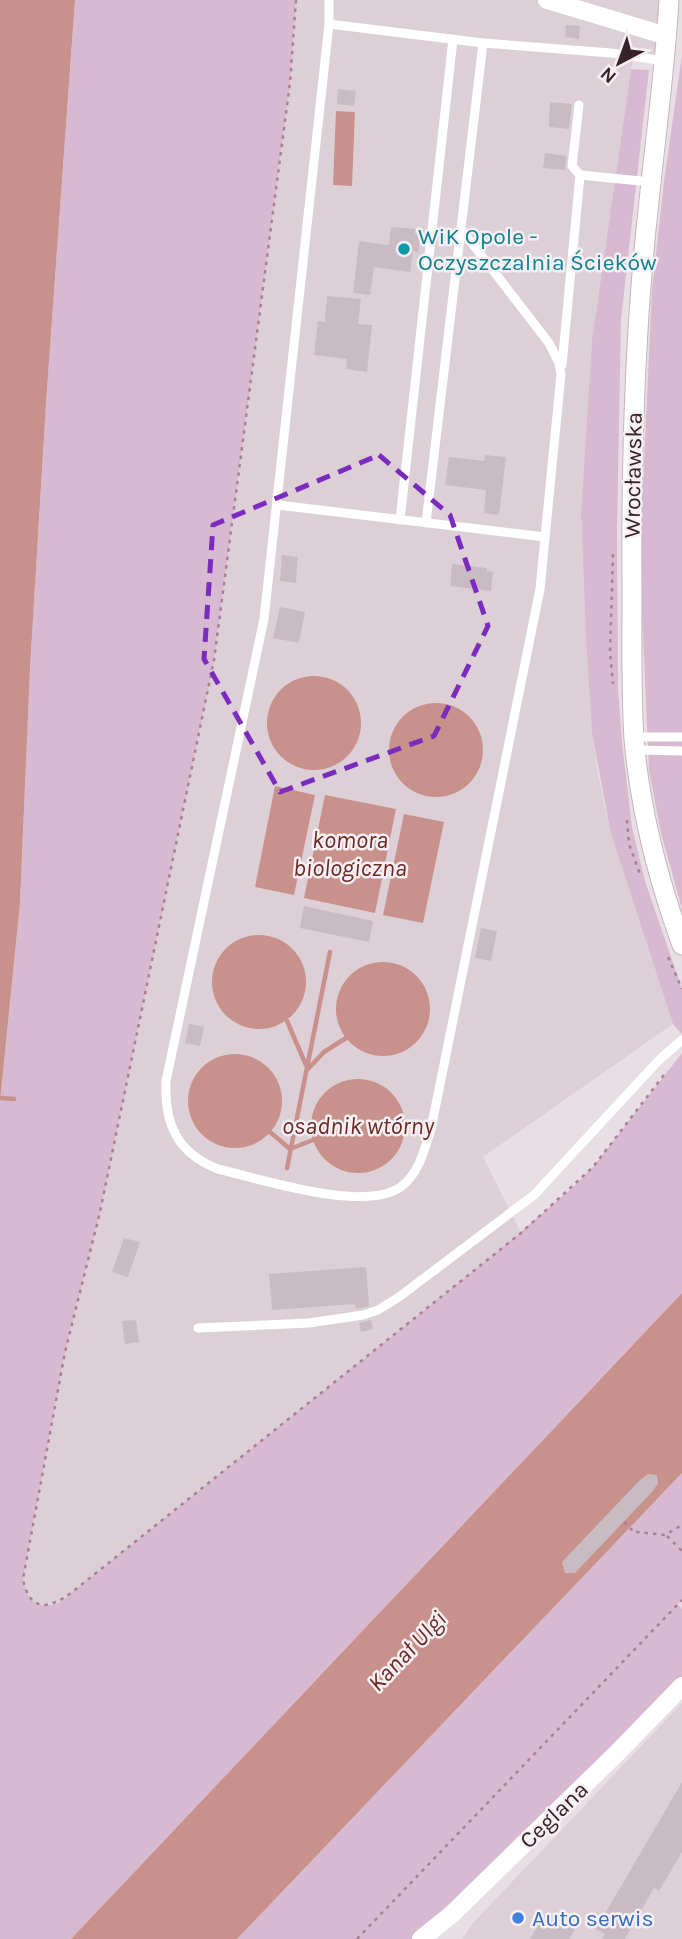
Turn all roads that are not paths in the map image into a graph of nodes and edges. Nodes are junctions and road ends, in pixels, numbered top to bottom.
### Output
1 (330, 0) edge
2 (547, 0) edge
3 (669, 0) edge
4 (329, 24) junction
5 (667, 37) junction
6 (453, 39) junction
7 (483, 43) junction
8 (665, 61) junction
9 (579, 105) dead end
10 (580, 175) junction
11 (651, 182) junction
12 (461, 229) junction
13 (561, 374) junction
14 (278, 505) junction
15 (400, 520) junction
16 (426, 523) junction
17 (545, 537) junction
18 (682, 737) edge
19 (635, 743) junction
20 (682, 751) edge
21 (682, 945) edge
22 (682, 1040) edge
23 (198, 1328) dead end
24 (682, 1686) edge
25 (421, 1939) edge

1 - 4 lane
2 - 5 street
3 - 5 main road, Wrocławska
4 - 6 lane
4 - 14 lane
5 - 8 main road, Wrocławska
6 - 7 lane
6 - 15 lane
7 - 8 lane
7 - 12 lane
8 - 11 main road, Wrocławska
9 - 10 lane
10 - 11 lane
10 - 13 lane
11 - 19 main road, Wrocławska
12 - 13 lane
12 - 16 lane
13 - 17 lane
14 - 15 lane
14 - 17 lane
15 - 16 lane
16 - 17 lane
18 - 19 lane
19 - 20 lane
19 - 21 main road, Wrocławska
22 - 23 lane
24 - 25 street, Ceglana

